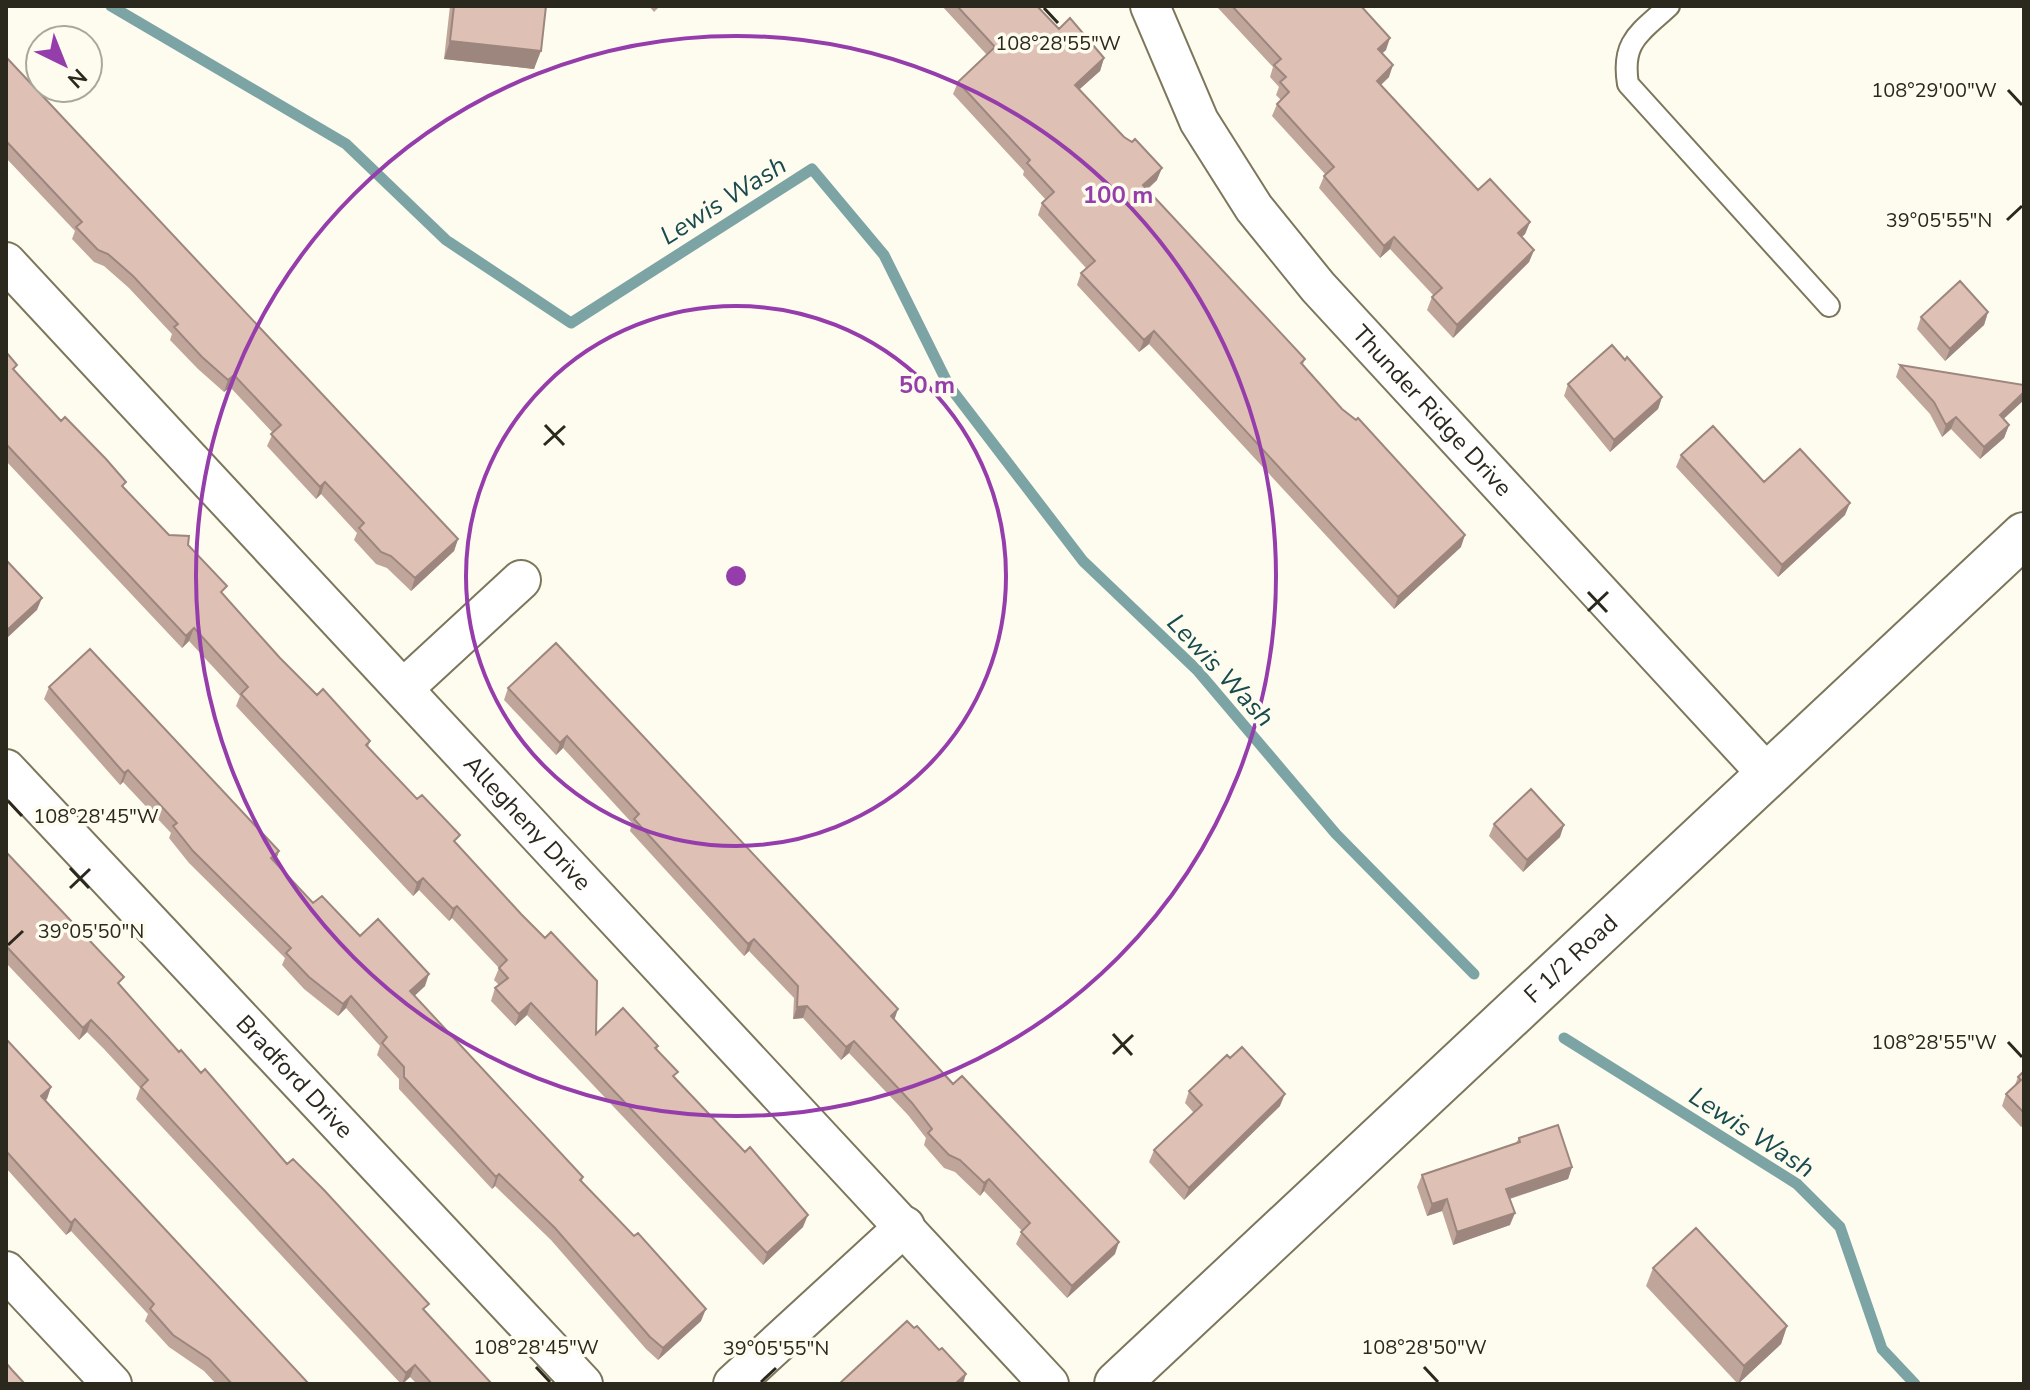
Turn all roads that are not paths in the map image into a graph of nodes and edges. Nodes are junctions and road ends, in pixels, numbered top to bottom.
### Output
1 (1150, 6) edge
2 (1669, 6) edge
3 (6, 262) edge
4 (1829, 306) dead end
5 (2024, 535) edge
6 (521, 580) dead end
7 (404, 688) junction
8 (6, 769) edge
9 (1769, 776) junction
10 (905, 1226) junction
11 (6, 1271) edge
12 (112, 1384) edge
13 (583, 1384) edge
14 (733, 1384) edge
15 (1049, 1384) edge
16 (1117, 1384) edge

1 - 9 street, Thunder Ridge Drive
2 - 4 lane
3 - 7 street, Allegheny Drive
5 - 9 street, F 1/2 Road
6 - 7 street
7 - 10 street, Allegheny Drive
8 - 13 street, Bradford Drive
9 - 16 street, F 1/2 Road
10 - 14 street
10 - 15 street, Allegheny Drive
11 - 12 street

